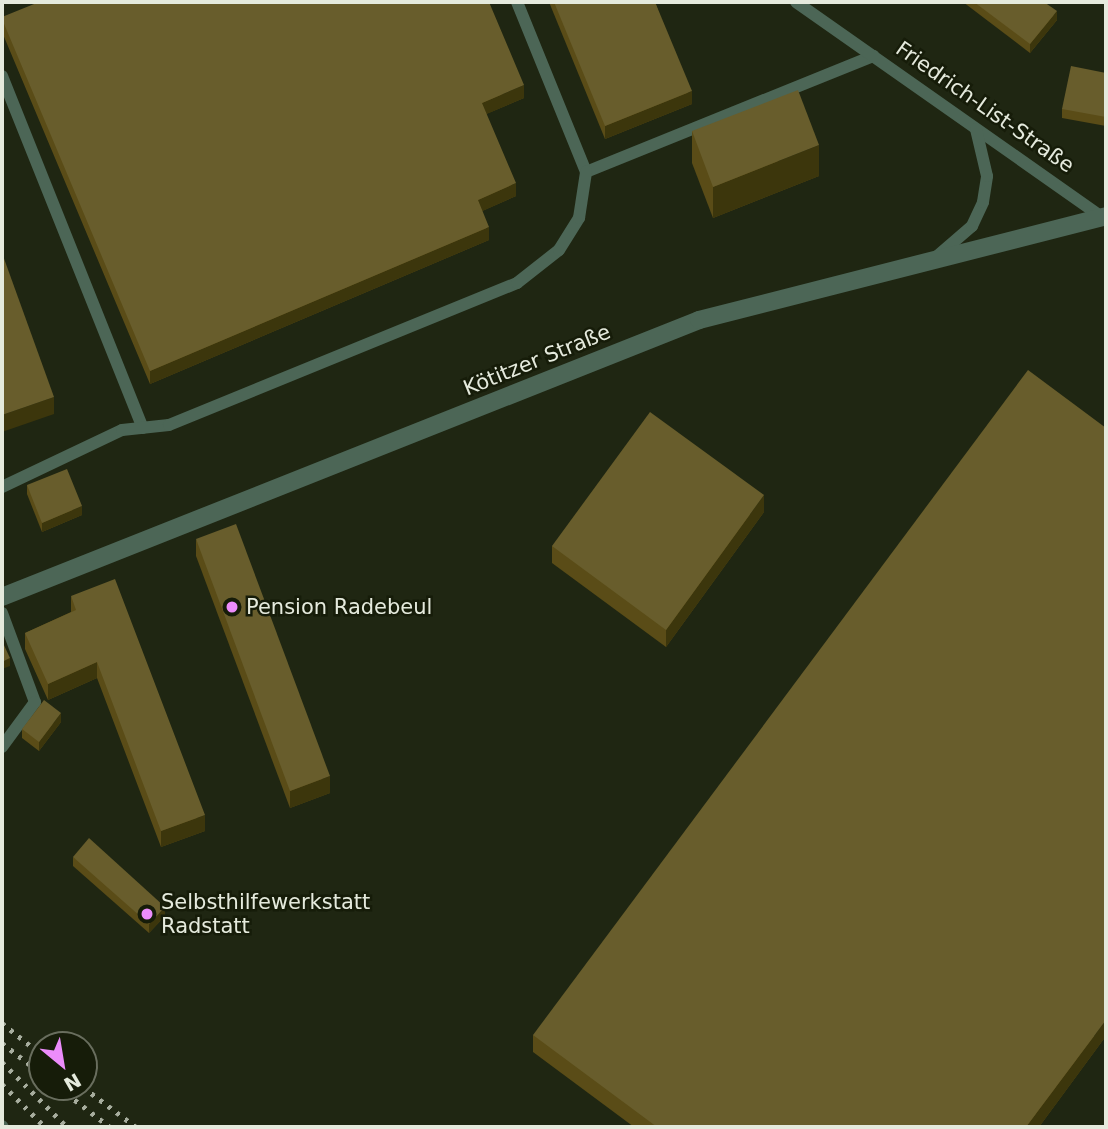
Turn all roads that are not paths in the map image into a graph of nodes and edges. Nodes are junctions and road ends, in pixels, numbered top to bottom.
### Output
1 (517, 2) edge
2 (796, 2) edge
3 (873, 56) junction
4 (2, 76) edge
5 (976, 129) junction
6 (586, 172) junction
7 (1105, 218) edge
8 (932, 260) junction
9 (143, 428) junction
10 (2, 487) edge
11 (2, 597) edge
12 (2, 613) edge
13 (2, 747) edge

1 - 6 lane
2 - 3 lane, Friedrich-List-Straße
3 - 5 lane, Friedrich-List-Straße
3 - 6 lane, Friedrich-List-Straße
4 - 9 lane
5 - 7 lane, Friedrich-List-Straße
5 - 8 lane
6 - 9 lane
7 - 8 street, Kötitzer Straße
8 - 11 street, Kötitzer Straße
9 - 10 lane
12 - 13 lane

